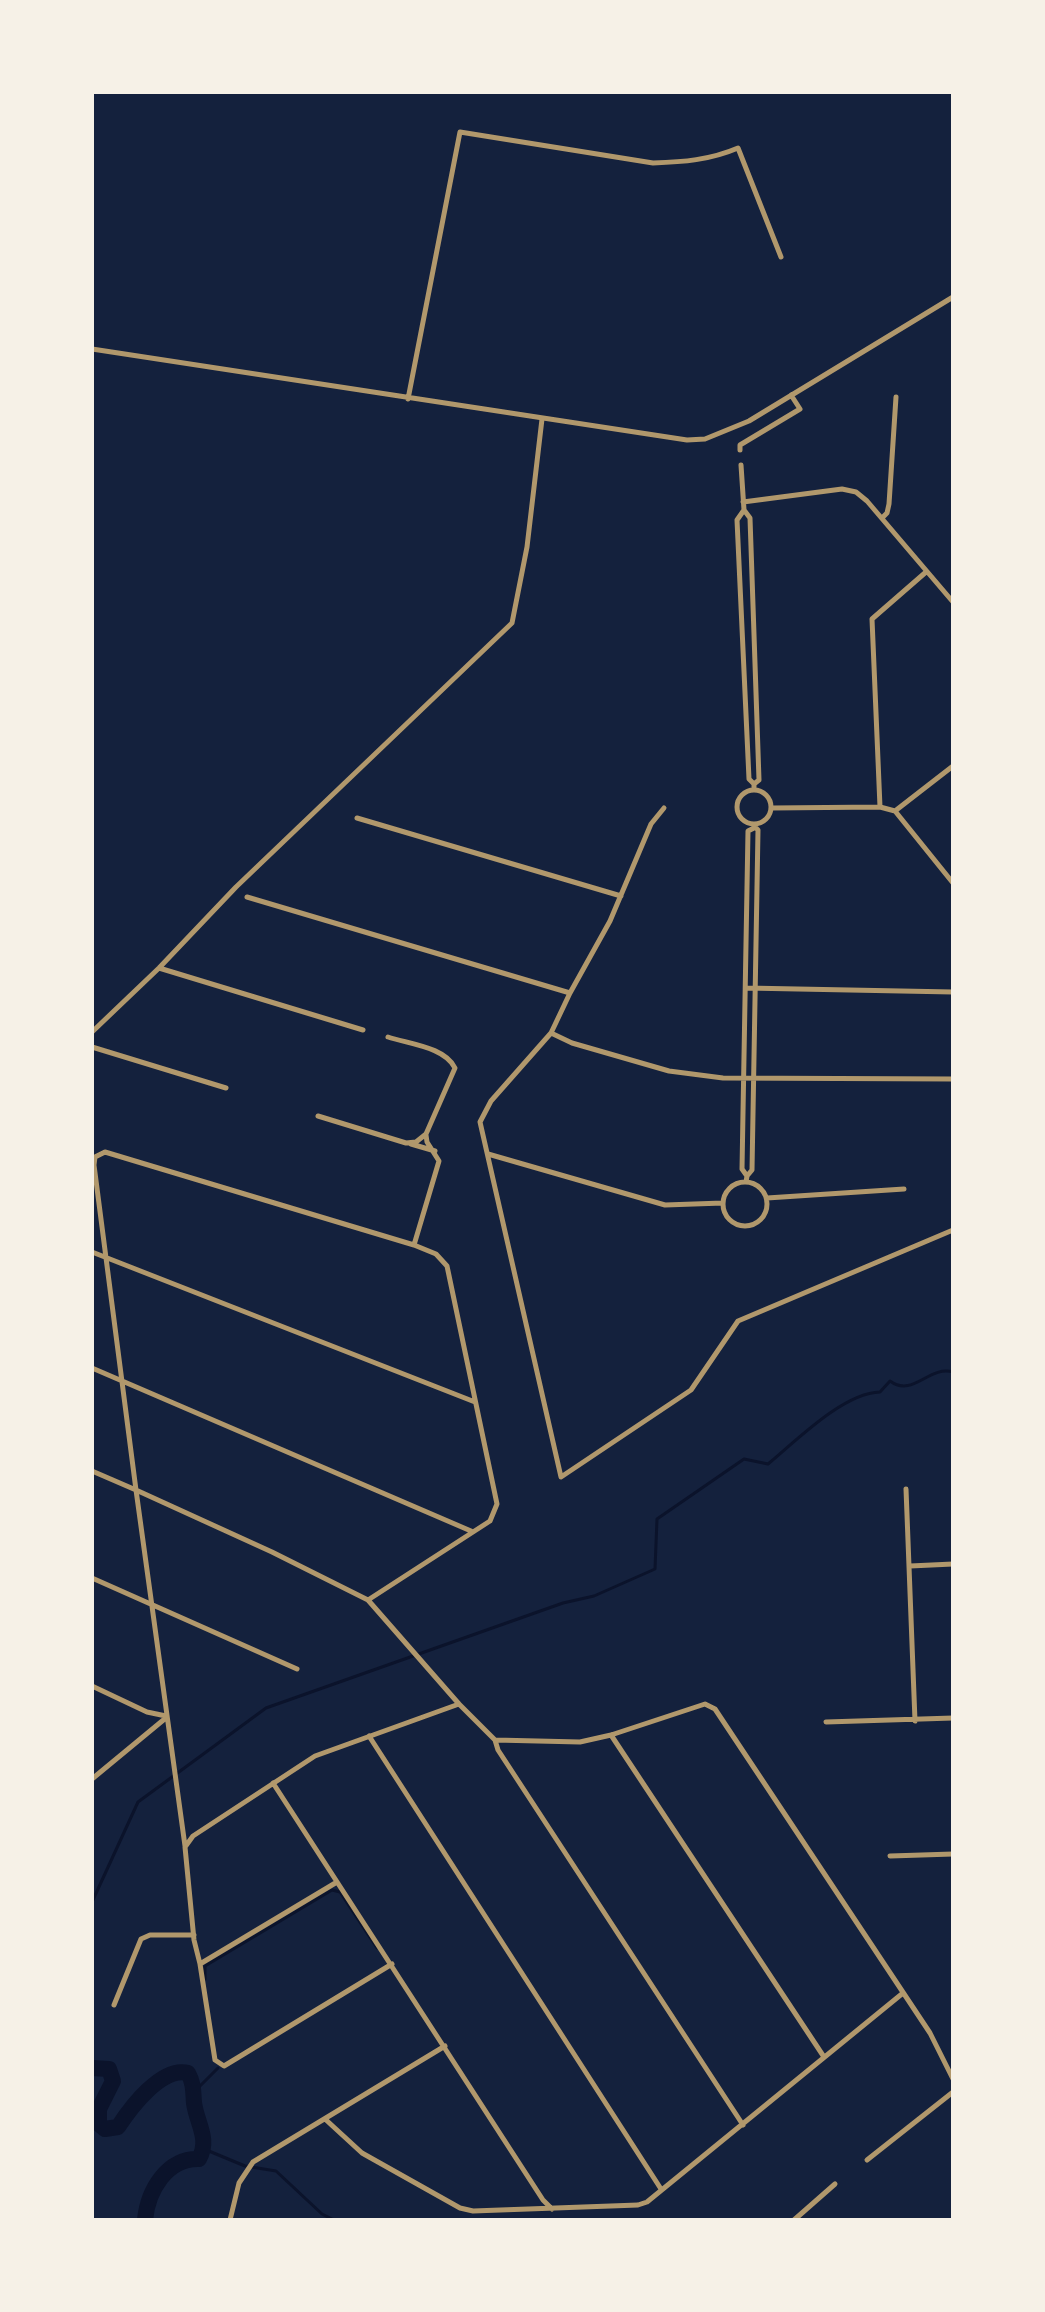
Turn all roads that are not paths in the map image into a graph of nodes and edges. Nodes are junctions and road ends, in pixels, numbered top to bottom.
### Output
1 (781, 257) dead end
2 (953, 297) edge
3 (92, 349) edge
4 (791, 395) junction
5 (896, 397) dead end
6 (408, 399) junction
7 (542, 419) junction
8 (740, 450) dead end
9 (741, 465) dead end
10 (743, 502) junction
11 (744, 510) junction
12 (882, 518) junction
13 (926, 572) junction
14 (953, 602) edge
15 (953, 766) edge
16 (754, 787) junction
17 (880, 807) junction
18 (664, 808) dead end
19 (772, 808) junction
20 (895, 811) junction
21 (357, 818) dead end
22 (754, 826) junction
23 (953, 883) edge
24 (621, 896) junction
25 (247, 897) dead end
26 (159, 968) junction
27 (746, 988) junction
28 (755, 988) junction
29 (953, 992) edge
30 (570, 993) junction
31 (363, 1030) dead end
32 (92, 1032) edge
33 (551, 1033) junction
34 (388, 1037) dead end
35 (92, 1047) edge
36 (744, 1077) junction
37 (754, 1077) junction
38 (953, 1079) edge
39 (226, 1088) dead end
40 (318, 1116) dead end
41 (426, 1134) junction
42 (406, 1143) junction
43 (435, 1151) junction
44 (487, 1154) junction
45 (746, 1179) junction
46 (904, 1189) dead end
47 (767, 1198) junction
48 (723, 1203) junction
49 (953, 1230) edge
50 (414, 1245) junction
51 (92, 1252) edge
52 (106, 1257) junction
53 (92, 1368) edge
54 (122, 1382) junction
55 (475, 1402) junction
56 (92, 1471) edge
57 (906, 1489) dead end
58 (136, 1490) junction
59 (472, 1531) junction
60 (953, 1564) edge
61 (910, 1566) junction
62 (92, 1578) edge
63 (368, 1600) junction
64 (152, 1604) junction
65 (297, 1669) dead end
66 (92, 1686) edge
67 (459, 1704) junction
68 (167, 1717) junction
69 (953, 1718) edge
70 (915, 1721) junction
71 (826, 1722) dead end
72 (611, 1735) junction
73 (369, 1736) junction
74 (495, 1740) junction
75 (92, 1779) edge
76 (273, 1783) junction
77 (185, 1847) junction
78 (953, 1854) edge
79 (890, 1856) dead end
80 (337, 1882) junction
81 (194, 1935) junction
82 (200, 1964) junction
83 (392, 1964) junction
84 (903, 1993) junction
85 (114, 2005) dead end
86 (445, 2046) junction
87 (824, 2057) junction
88 (953, 2079) edge
89 (953, 2092) edge
90 (325, 2119) junction
91 (743, 2125) junction
92 (867, 2160) dead end
93 (835, 2184) dead end
94 (661, 2189) junction
95 (553, 2210) junction
96 (230, 2220) edge
97 (794, 2220) edge

1 - 6 street
2 - 4 street
3 - 6 street
4 - 7 street
4 - 8 street
5 - 12 street
6 - 7 street
7 - 26 street
9 - 10 street
10 - 11 street
10 - 12 street
11 - 16 street
11 - 16 street
12 - 13 street
13 - 14 street
13 - 17 street
15 - 20 street
16 - 19 street
16 - 22 street
17 - 19 street
17 - 20 street
18 - 24 street
19 - 22 street
20 - 23 street
21 - 24 street
22 - 27 street
22 - 28 street
24 - 30 street
25 - 30 street
26 - 31 street
26 - 32 street
27 - 28 street
27 - 36 street
28 - 29 street
28 - 37 street
30 - 33 street
33 - 36 street
33 - 44 street
34 - 41 street
35 - 39 street
36 - 37 street
36 - 45 street
37 - 38 street
37 - 45 street
40 - 42 street
41 - 42 street
41 - 43 street
42 - 43 street
43 - 50 street
44 - 48 street
44 - 49 street
45 - 47 street
45 - 48 street
46 - 47 street
47 - 48 street
50 - 52 street
50 - 55 street
51 - 52 street
52 - 54 street
52 - 55 street
53 - 54 street
54 - 58 street
54 - 59 street
55 - 59 street
56 - 58 street
57 - 61 street
58 - 63 street
58 - 64 street
59 - 63 street
60 - 61 street
61 - 70 street
62 - 64 street
63 - 67 street
64 - 65 street
64 - 68 street
66 - 68 street
67 - 73 street
67 - 74 street
68 - 75 street
68 - 77 street
69 - 70 street
70 - 71 street
72 - 74 street
72 - 84 street
72 - 87 street
73 - 76 street
73 - 94 street
74 - 91 street
76 - 77 street
76 - 80 street
77 - 81 street
78 - 79 street
80 - 82 street
80 - 83 street
81 - 82 street
81 - 85 street
82 - 83 street
83 - 86 street
84 - 87 street
84 - 88 street
86 - 90 street
86 - 95 street
87 - 91 street
89 - 92 street
90 - 95 street
90 - 96 street
91 - 94 street
93 - 97 street
94 - 95 street

